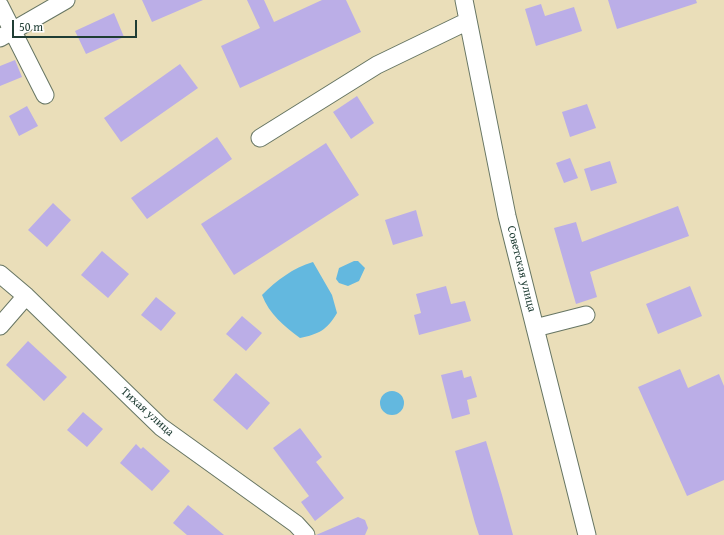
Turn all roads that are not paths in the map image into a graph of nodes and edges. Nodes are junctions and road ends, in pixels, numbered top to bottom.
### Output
1 (66, 0) edge
2 (464, 0) edge
3 (0, 6) edge
4 (468, 21) junction
5 (7, 34) edge
6 (45, 95) dead end
7 (260, 138) dead end
8 (0, 274) edge
9 (26, 296) junction
10 (586, 315) dead end
11 (0, 326) edge
12 (536, 328) junction
13 (306, 535) edge
14 (587, 535) edge

1 - 5 street
2 - 4 street, Советская улица
3 - 5 street
4 - 7 street
4 - 12 street, Советская улица
5 - 6 street
8 - 9 street, Тихая улица
9 - 11 street
9 - 13 street, Тихая улица
10 - 12 street
12 - 14 street, Советская улица

